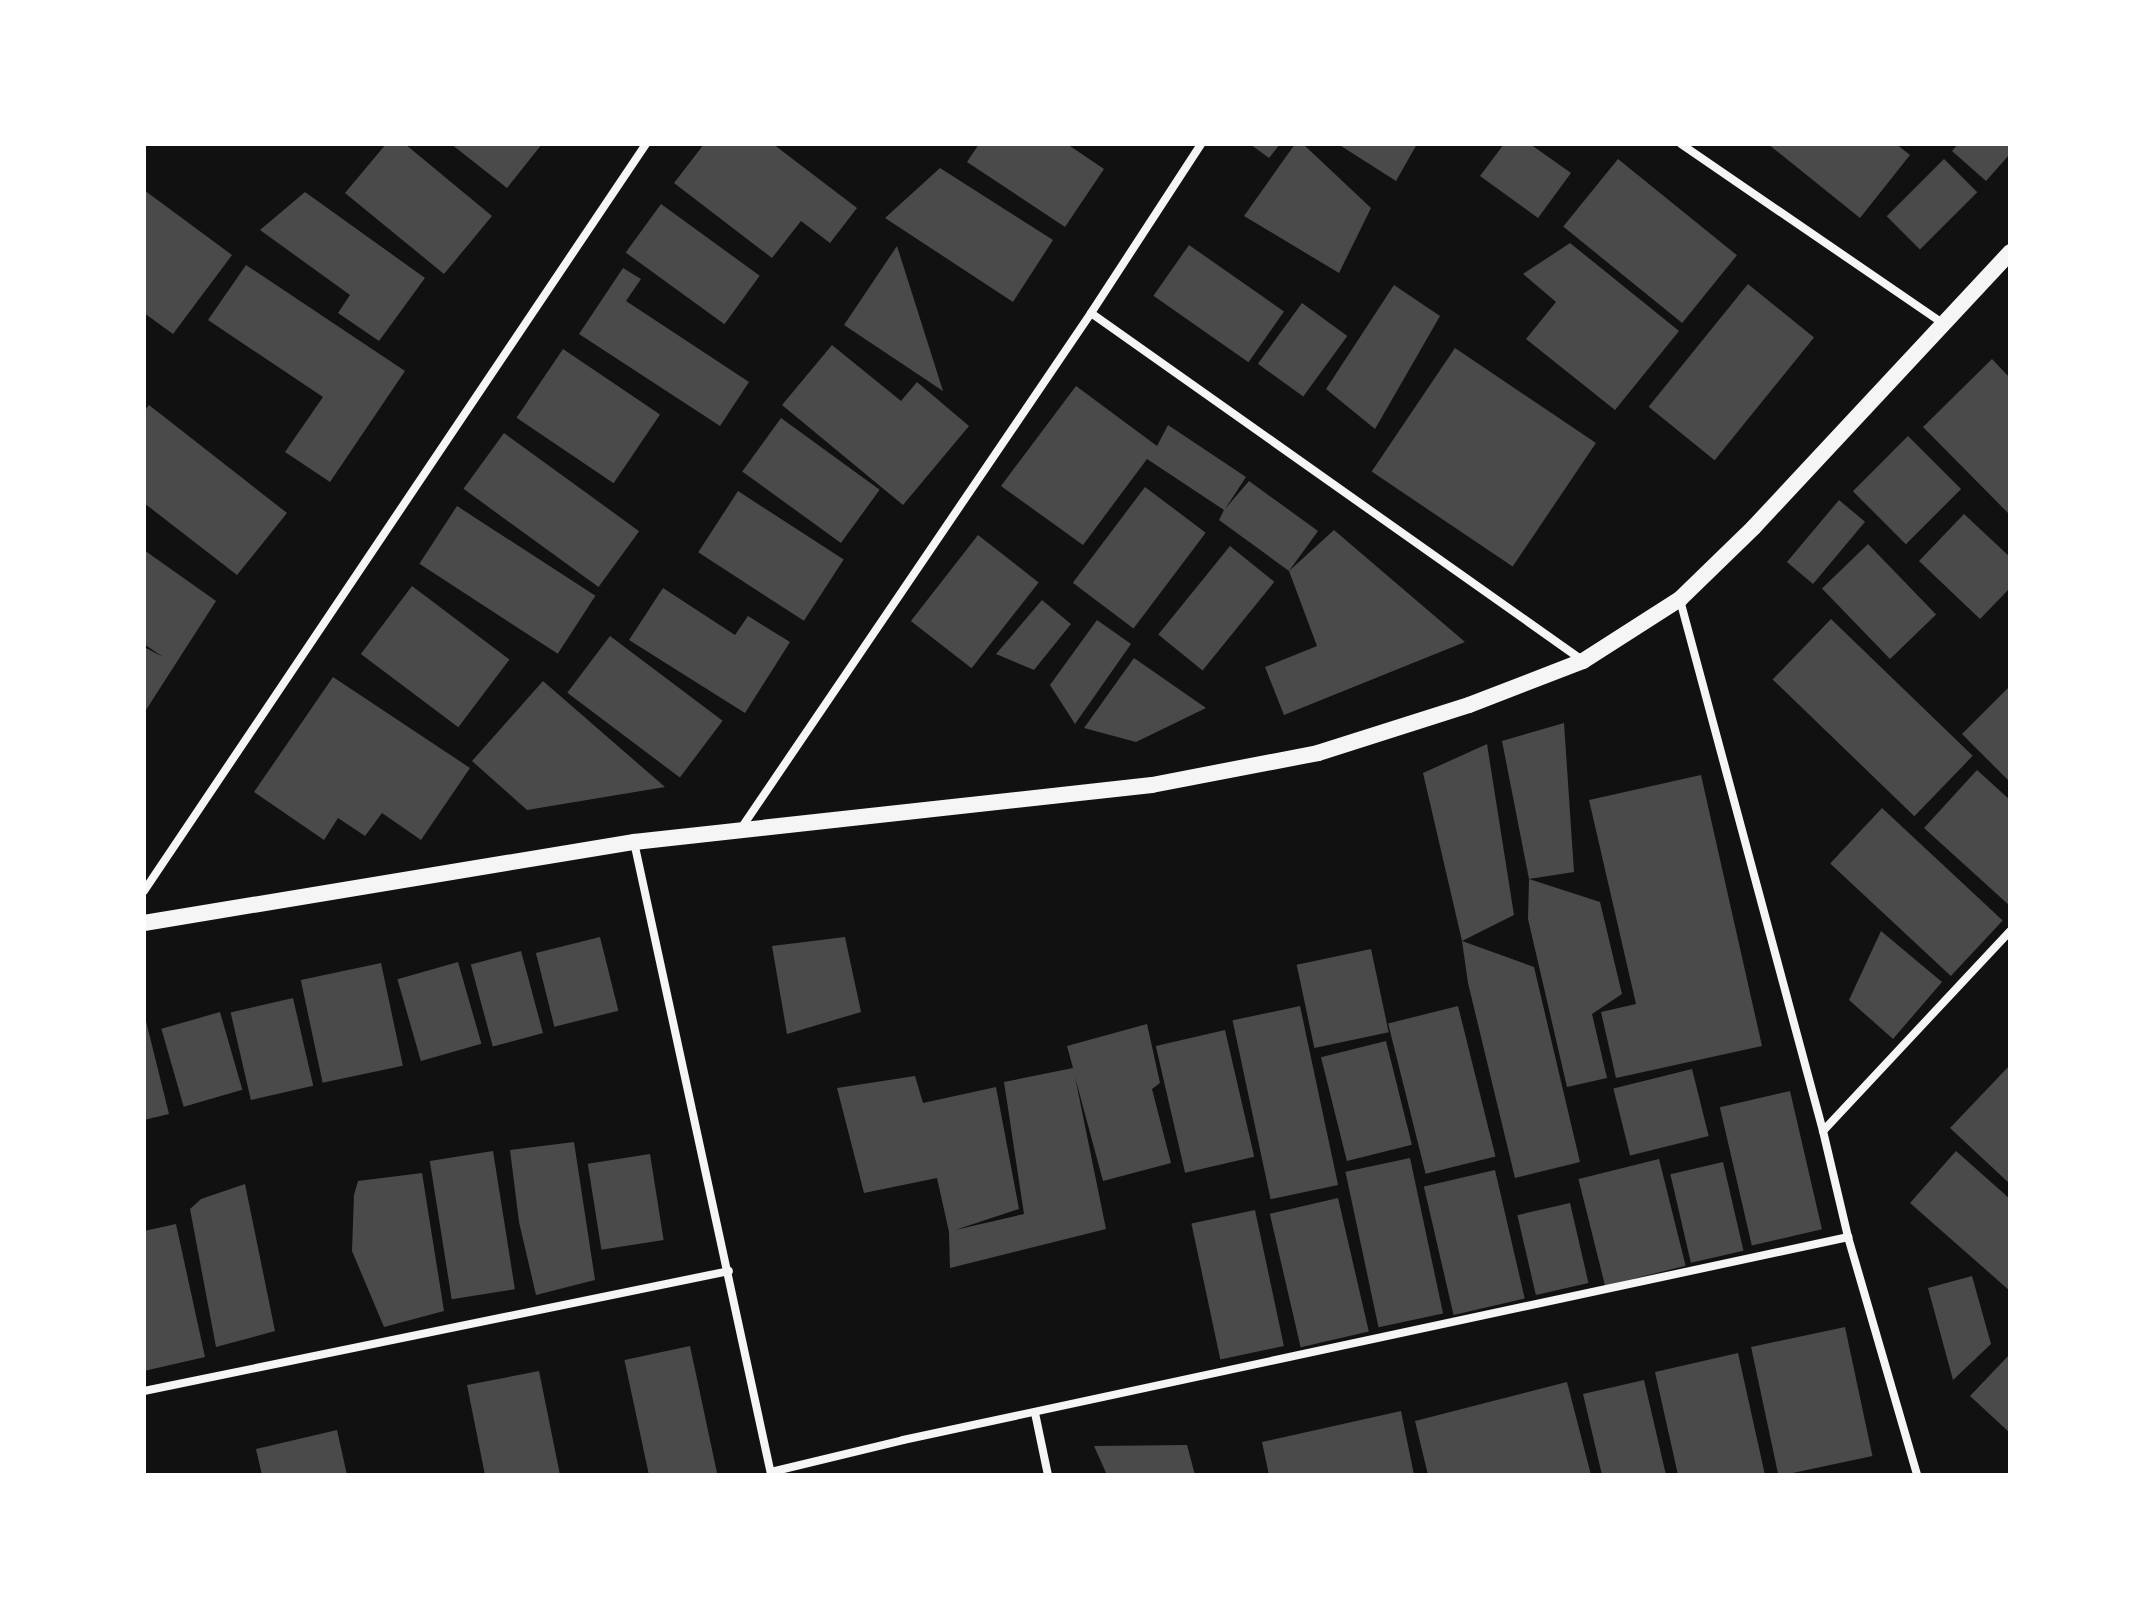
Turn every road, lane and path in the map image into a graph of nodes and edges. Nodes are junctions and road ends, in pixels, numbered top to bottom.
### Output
1 (646, 144) edge
2 (1201, 144) edge
3 (1681, 144) edge
4 (2010, 252) edge
5 (1091, 313) junction
6 (1944, 324) junction
7 (1680, 599) junction
8 (1583, 661) junction
9 (742, 827) junction
10 (634, 842) junction
11 (144, 891) edge
12 (144, 923) edge
13 (2010, 931) edge
14 (1823, 1131) junction
15 (1848, 1237) junction
16 (729, 1271) junction
17 (144, 1391) edge
18 (1035, 1413) junction
19 (771, 1474) edge
20 (1048, 1475) edge
21 (1917, 1475) edge

1 - 11 street
2 - 5 street
3 - 6 street
4 - 6 main road
5 - 8 street
5 - 9 street
6 - 7 main road
7 - 8 main road
7 - 14 street
8 - 9 main road
9 - 10 main road
10 - 12 main road
10 - 16 street
13 - 14 street
14 - 15 street
15 - 18 street
15 - 21 street
16 - 17 street
16 - 19 street
18 - 19 street
18 - 20 street

